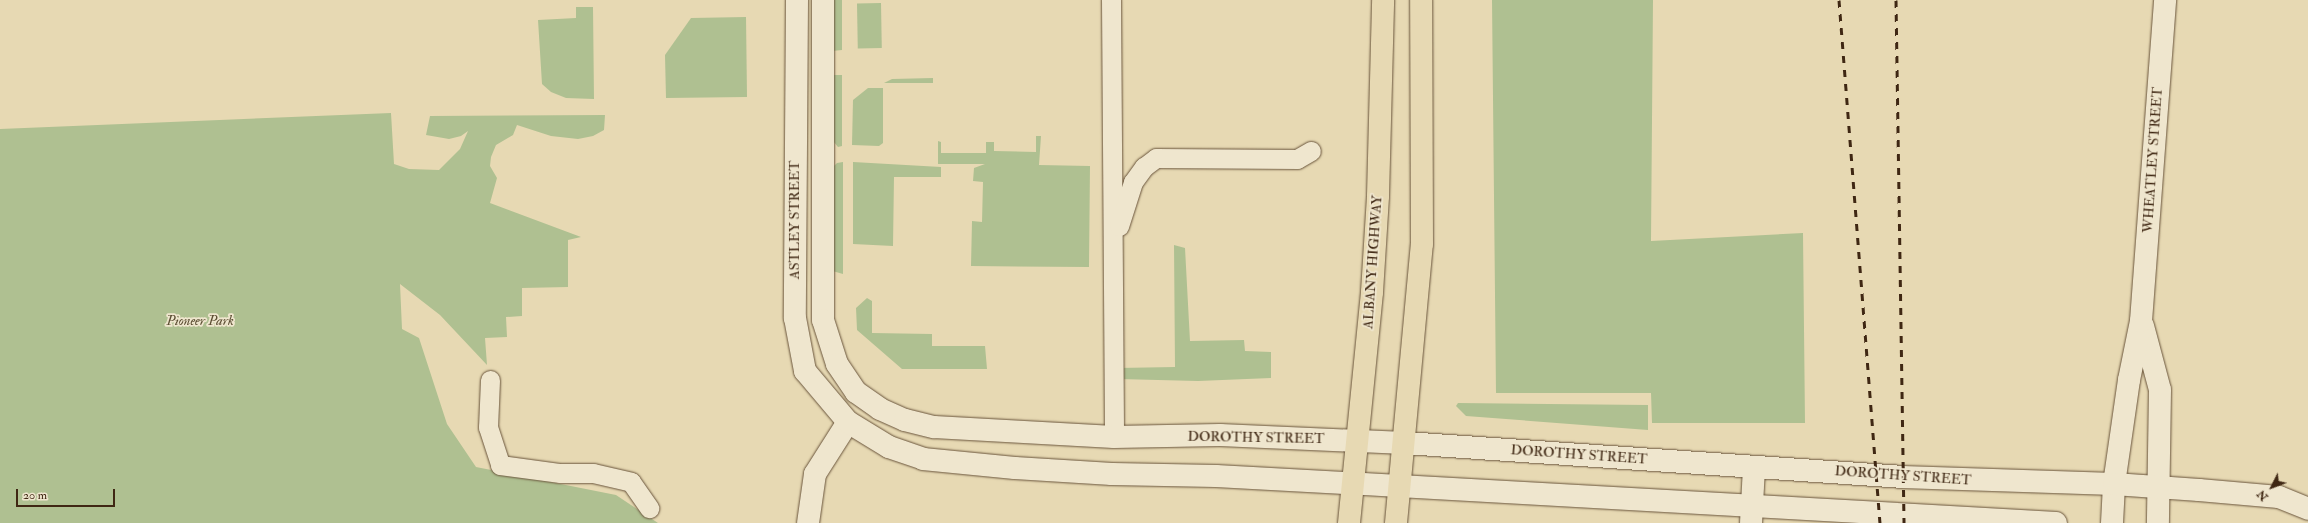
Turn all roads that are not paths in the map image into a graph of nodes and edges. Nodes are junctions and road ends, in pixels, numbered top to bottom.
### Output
1 (797, 0) edge
2 (823, 0) edge
3 (1111, 0) edge
4 (1383, 0) edge
5 (1421, 0) edge
6 (2165, 0) edge
7 (1311, 151) dead end
8 (1113, 249) junction
9 (2141, 321) junction
10 (490, 380) dead end
11 (856, 392) joint
12 (848, 422) junction
13 (1114, 437) junction
14 (1356, 440) junction
15 (1405, 443) junction
16 (1754, 467) junction
17 (1352, 484) junction
18 (2114, 484) junction
19 (1399, 486) junction
20 (2158, 488) junction
21 (649, 508) dead end
22 (2308, 509) edge
23 (1752, 514) edge
24 (808, 523) edge
25 (1349, 523) edge
26 (1396, 523) edge
27 (2056, 523) edge
28 (2112, 523) edge
29 (2158, 523) edge

1 - 12 street, ASTLEY STREET
2 - 11 street, ASTLEY STREET
3 - 8 lane
4 - 14 highway, ALBANY HIGHWAY
5 - 15 highway
6 - 9 street, WHEATLEY STREET
7 - 8 lane
8 - 13 lane
9 - 18 street, WHEATLEY STREET
9 - 20 street, WHEATLEY STREET
10 - 21 lane
11 - 13 street, DOROTHY STREET
12 - 17 street
12 - 24 street
13 - 14 street, DOROTHY STREET
14 - 15 street, DOROTHY STREET
14 - 17 highway, ALBANY HIGHWAY
15 - 16 street, DOROTHY STREET
15 - 19 highway
16 - 18 street, DOROTHY STREET
16 - 23 street
17 - 19 street
17 - 25 highway, ALBANY HIGHWAY
18 - 20 street, DOROTHY STREET
18 - 28 street, WHEATLEY STREET
19 - 23 street
19 - 26 highway
20 - 22 street, DOROTHY STREET
20 - 29 street, WHEATLEY STREET
23 - 27 street

